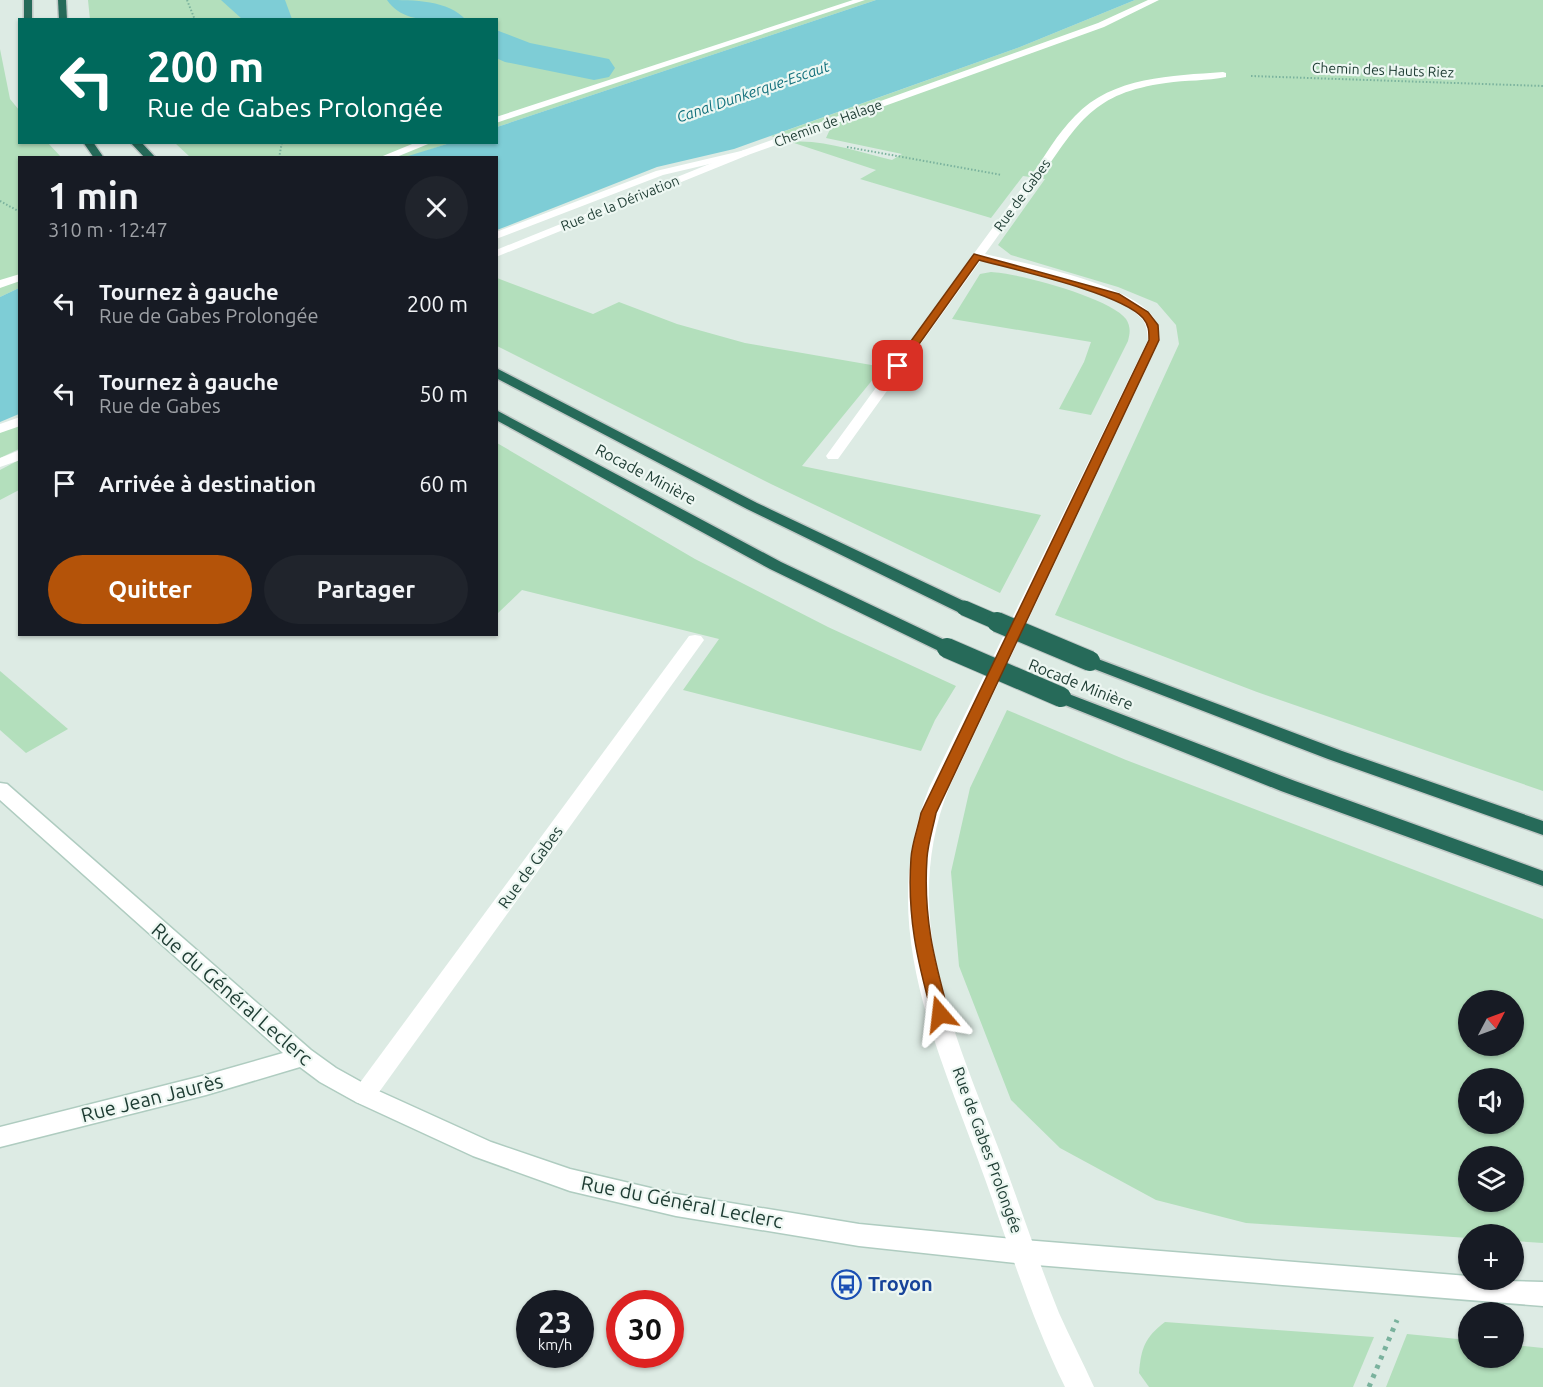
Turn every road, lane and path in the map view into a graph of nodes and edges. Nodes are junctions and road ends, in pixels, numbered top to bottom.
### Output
1 (28, 0) edge
2 (62, 0) edge
3 (187, 0) edge
4 (861, 0) edge
5 (1155, 0) edge
6 (28, 18) edge
7 (63, 18) edge
8 (194, 18) edge
9 (1223, 75) joint
10 (1543, 86) edge
11 (498, 119) edge
12 (794, 135) junction
13 (137, 144) edge
14 (422, 144) edge
15 (744, 153) junction
16 (149, 156) edge
17 (389, 156) edge
18 (1034, 178) junction
19 (0, 201) edge
20 (18, 211) edge
21 (498, 235) edge
22 (498, 253) edge
23 (977, 256) junction
24 (18, 278) edge
25 (0, 284) edge
26 (498, 373) edge
27 (498, 415) edge
28 (18, 422) edge
29 (0, 429) edge
30 (18, 455) edge
31 (833, 456) dead end
32 (0, 464) edge
33 (695, 640) dead end
34 (0, 789) edge
35 (1543, 828) edge
36 (1543, 879) edge
37 (303, 1057) junction
38 (364, 1095) junction
39 (0, 1137) edge
40 (1024, 1252) junction
41 (1543, 1294) edge
42 (1389, 1339) dead end
43 (1080, 1387) edge
44 (1369, 1387) edge

1 - 6 highway
2 - 7 highway
3 - 8 path
4 - 11 street
5 - 12 street, Chemin de Halage
9 - 10 path, Chemin des Hauts Riez
9 - 18 street, Rue de Gabes
12 - 15 street, Chemin de Halage
12 - 18 path
13 - 16 highway
14 - 17 street
15 - 21 street, Chemin de Halage
15 - 22 street, Rue de la Dérivation
18 - 23 street, Rue de Gabes
19 - 20 path
23 - 31 street, Rue de Gabes
23 - 40 street, Rue de Gabes Prolongée
24 - 25 street
26 - 35 highway, Rocade Minière, bridge
27 - 36 highway, Rocade Minière, bridge
28 - 29 street
30 - 32 street
33 - 38 street, Rue de Gabes
34 - 37 street, Rue du Général Leclerc
37 - 38 street, Rue du Général Leclerc
37 - 39 street, Rue Jean Jaurès
38 - 40 street, Rue du Général Leclerc
40 - 41 street, Rue du Général Leclerc
40 - 43 street, Rue de Gabes Prolongée
42 - 44 path

